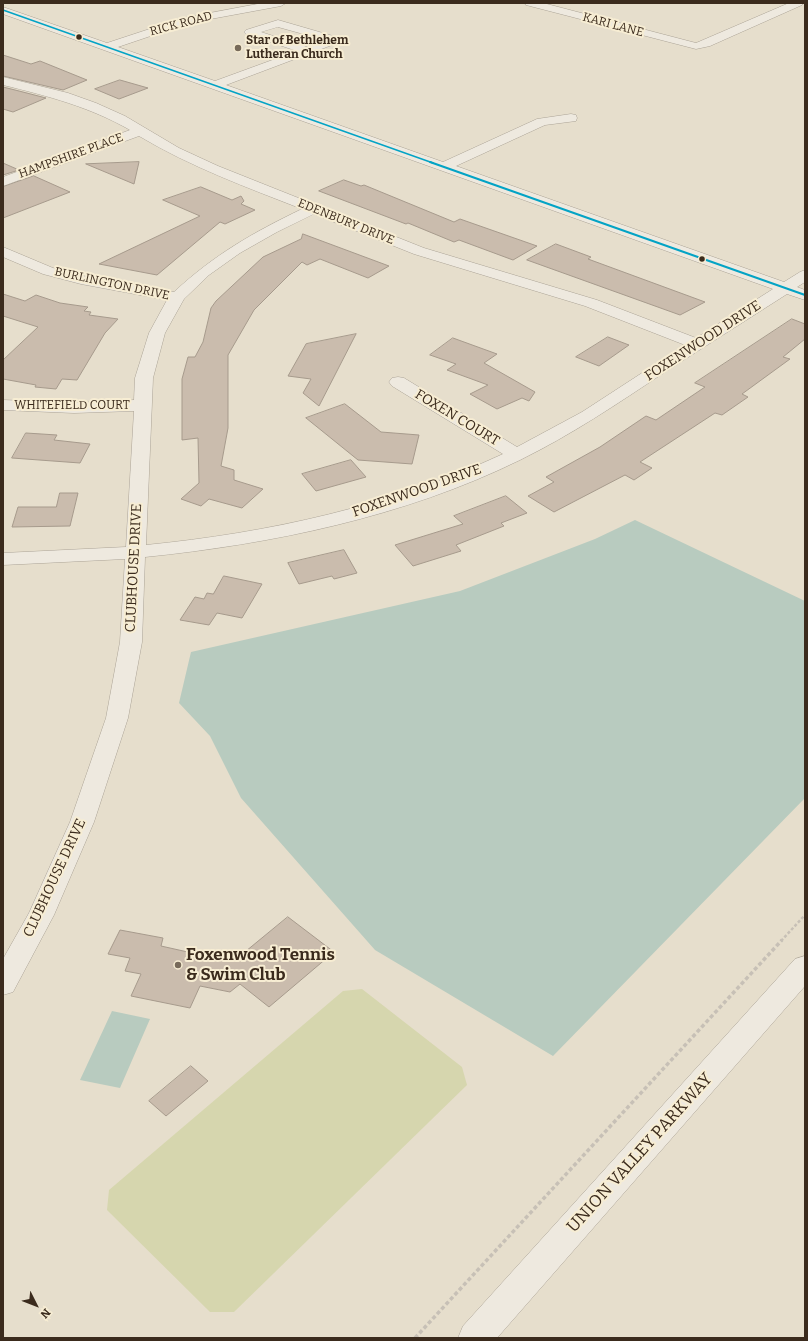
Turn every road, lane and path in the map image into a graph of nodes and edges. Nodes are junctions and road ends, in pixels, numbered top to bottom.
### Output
1 (282, 3) edge
2 (530, 3) edge
3 (798, 3) edge
4 (3, 10) edge
5 (106, 47) junction
6 (309, 50) junction
7 (3, 81) edge
8 (216, 85) junction
9 (571, 118) dead end
10 (140, 131) junction
11 (445, 166) junction
12 (3, 182) edge
13 (314, 209) junction
14 (3, 251) edge
15 (805, 275) edge
16 (785, 288) junction
17 (805, 295) edge
18 (177, 297) junction
19 (698, 344) junction
20 (398, 382) dead end
21 (3, 405) edge
22 (141, 405) junction
23 (516, 454) junction
24 (136, 552) junction
25 (3, 558) edge
26 (805, 915) edge
27 (805, 967) edge
28 (3, 984) edge
29 (415, 1338) edge
30 (475, 1338) edge

1 - 5 street, RICK ROAD
2 - 3 street, KARI LANE
4 - 5 street
5 - 8 street
6 - 6 street
6 - 8 street
7 - 10 street, EDENBURY DRIVE
8 - 11 street
9 - 11 street
10 - 12 street, HAMPSHIRE PLACE
10 - 13 street, EDENBURY DRIVE
11 - 16 street
13 - 18 street, CLUBHOUSE DRIVE
13 - 19 street, EDENBURY DRIVE
14 - 18 street, BURLINGTON DRIVE
15 - 16 street, FOXENWOOD DRIVE
16 - 17 street
16 - 19 street, FOXENWOOD DRIVE
18 - 22 street, CLUBHOUSE DRIVE
19 - 23 street, FOXENWOOD DRIVE
20 - 23 street, FOXEN COURT
21 - 22 street, WHITEFIELD COURT
22 - 24 street, CLUBHOUSE DRIVE
23 - 24 street, FOXENWOOD DRIVE
24 - 25 street, FOXENWOOD DRIVE
24 - 28 street, CLUBHOUSE DRIVE
26 - 29 path
27 - 30 street, UNION VALLEY PARKWAY

